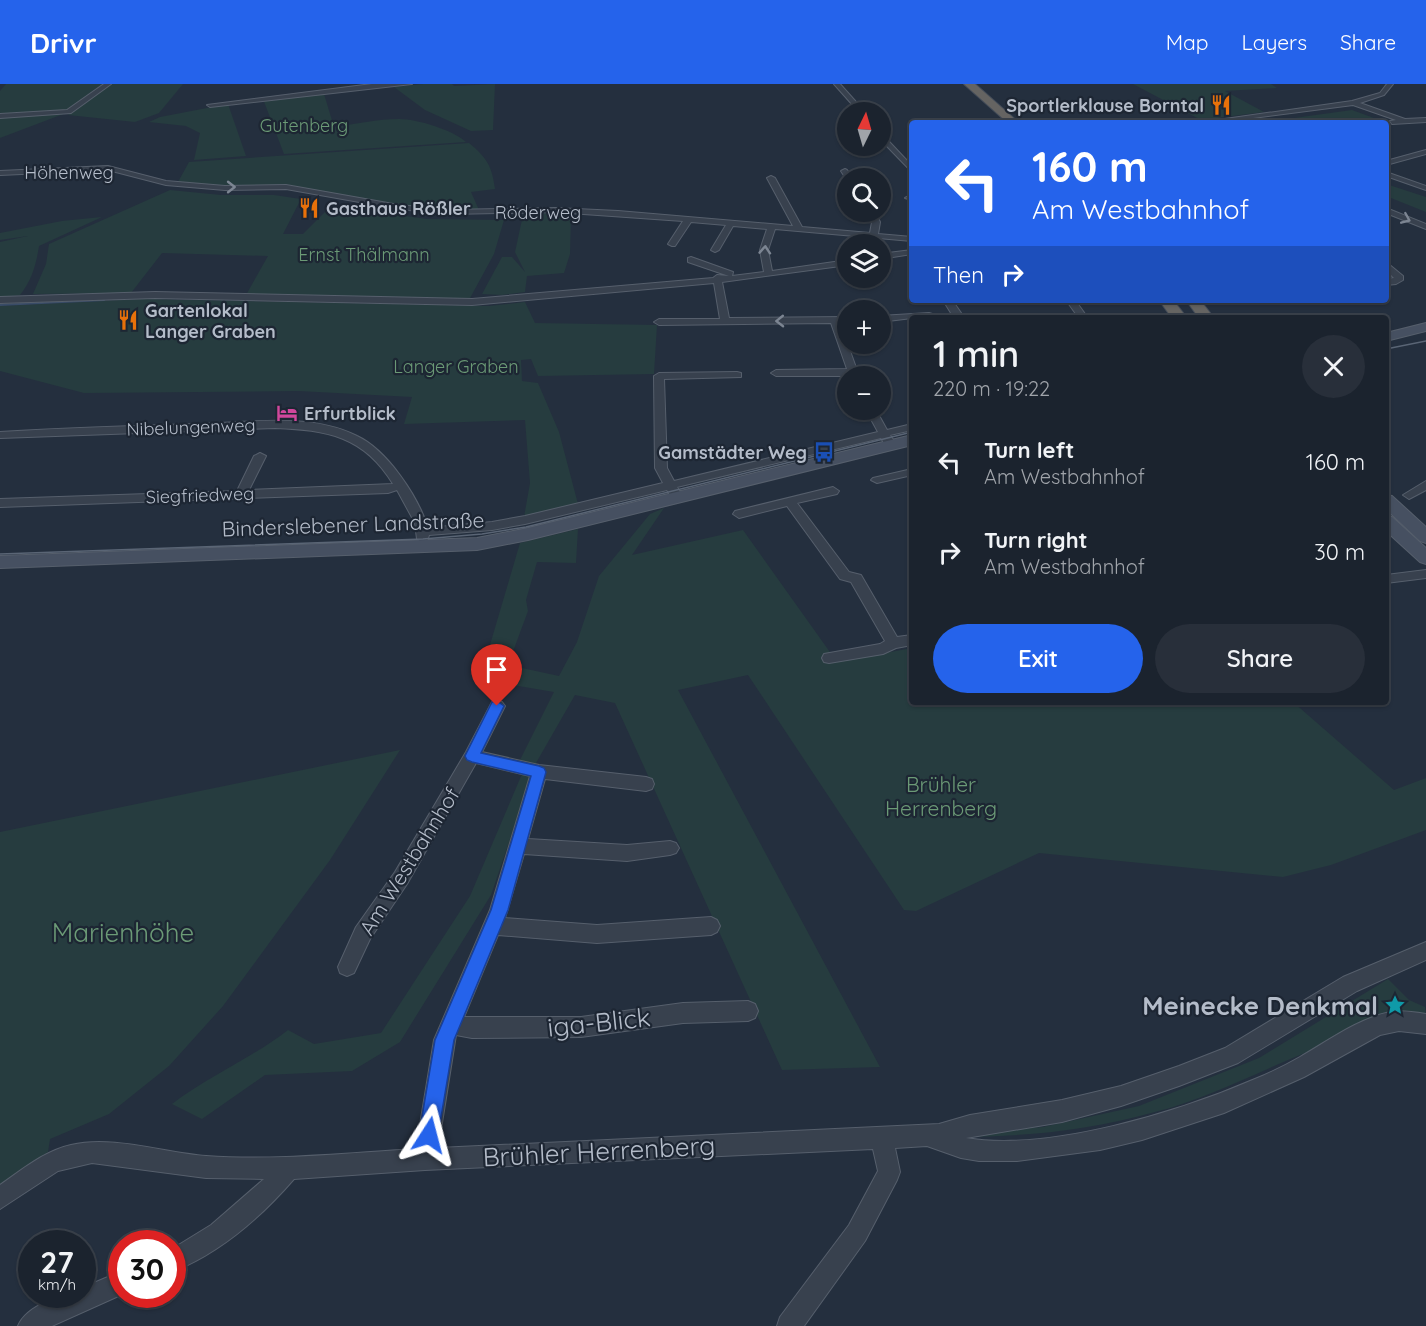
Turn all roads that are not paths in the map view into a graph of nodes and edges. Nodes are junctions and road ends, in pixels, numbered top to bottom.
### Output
1 (108, 84) edge
2 (409, 84) edge
3 (837, 84) edge
4 (960, 84) edge
5 (969, 84) edge
6 (1390, 84) edge
7 (976, 88) edge
8 (853, 102) edge
9 (1353, 103) junction
10 (210, 105) dead end
11 (1269, 114) junction
12 (1260, 115) junction
13 (0, 116) edge
14 (1002, 120) edge
15 (1011, 120) edge
16 (1222, 120) edge
17 (1276, 120) edge
18 (1279, 120) edge
19 (1402, 120) junction
20 (1426, 120) edge
21 (1389, 122) edge
22 (891, 146) edge
23 (1426, 152) edge
24 (1389, 162) edge
25 (909, 167) edge
26 (0, 173) edge
27 (1389, 175) edge
28 (771, 178) dead end
29 (173, 184) joint
30 (1426, 188) edge
31 (1389, 211) edge
32 (688, 220) junction
33 (730, 224) junction
34 (772, 227) junction
35 (1426, 227) edge
36 (799, 229) junction
37 (862, 234) edge
38 (891, 237) edge
39 (909, 239) edge
40 (672, 244) dead end
41 (715, 250) dead end
42 (909, 255) edge
43 (891, 256) edge
44 (691, 260) dead end
45 (837, 264) edge
46 (1389, 268) edge
47 (769, 274) junction
48 (717, 278) junction
49 (738, 278) junction
50 (1389, 282) edge
51 (0, 300) edge
52 (1168, 303) edge
53 (1178, 303) edge
54 (1184, 303) edge
55 (1196, 303) edge
56 (1178, 315) edge
57 (1188, 315) edge
58 (1194, 315) edge
59 (1206, 315) edge
60 (909, 317) edge
61 (891, 318) edge
62 (835, 321) joint
63 (659, 322) dead end
64 (725, 322) junction
65 (1426, 327) edge
66 (1389, 335) edge
67 (850, 366) edge
68 (776, 373) dead end
69 (837, 374) edge
70 (737, 375) dead end
71 (877, 420) edge
72 (909, 428) edge
73 (0, 435) edge
74 (887, 439) junction
75 (909, 440) edge
76 (260, 456) dead end
77 (909, 473) edge
78 (877, 480) dead end
79 (1426, 485) edge
80 (400, 486) junction
81 (674, 491) junction
82 (833, 491) dead end
83 (241, 494) junction
84 (1409, 495) dead end
85 (789, 501) junction
86 (0, 503) edge
87 (1389, 503) edge
88 (739, 514) dead end
89 (1389, 515) edge
90 (1389, 524) edge
91 (1389, 533) edge
92 (1426, 537) edge
93 (422, 539) junction
94 (1426, 546) edge
95 (1426, 560) edge
96 (0, 562) edge
97 (1426, 574) edge
98 (1389, 579) edge
99 (909, 640) edge
100 (893, 643) junction
101 (829, 658) dead end
102 (497, 706) dead end
103 (472, 756) junction
104 (539, 772) junction
105 (646, 784) dead end
106 (518, 846) junction
107 (670, 848) dead end
108 (493, 926) junction
109 (711, 926) dead end
110 (1426, 951) edge
111 (347, 967) dead end
112 (748, 1011) dead end
113 (451, 1024) junction
114 (1426, 1024) edge
115 (928, 1136) junction
116 (882, 1138) junction
117 (425, 1159) junction
118 (289, 1168) junction
119 (0, 1198) edge
120 (186, 1255) edge
121 (108, 1289) edge
122 (30, 1326) edge
123 (789, 1326) edge

1 - 13 street
2 - 10 street
3 - 8 street
4 - 14 highway
5 - 7 highway
6 - 9 street
7 - 15 highway
9 - 11 street
9 - 19 street
11 - 12 street
11 - 18 street
12 - 16 street
12 - 17 street
19 - 20 street
19 - 21 street
22 - 25 street
23 - 24 street
26 - 29 street, Höhenweg
27 - 30 street
28 - 36 street
29 -> 32 street, Röderweg
31 -> 35 street
32 - 33 street, Röderweg
32 - 40 street
33 - 34 street, Röderweg
33 - 41 street
34 - 36 street, Röderweg
47 -> 34 street
36 - 37 street, Röderweg
38 - 39 street, Röderweg
42 - 43 street
44 - 49 street
45 - 47 street
46 - 50 street
47 - 49 street
48 - 49 street
48 - 51 street
48 - 64 street
52 - 56 highway
53 - 57 highway
54 - 58 highway
55 - 59 highway
60 - 61 street
62 -> 64 street
62 - 67 street
63 - 64 street
65 - 66 main road
68 - 69 street
70 - 81 street
71 - 74 street
72 - 74 street, Binderslebener Landstraße
73 - 80 street, Nibelungenweg
74 - 75 main road, Binderslebener Landstraße
74 - 81 main road, Binderslebener Landstraße
76 - 83 street
77 - 78 street
79 - 84 street
80 - 83 street, Siegfriedweg
80 - 93 street, Nibelungenweg
81 - 93 main road, Binderslebener Landstraße
82 - 85 street
83 - 86 street, Siegfriedweg
85 - 88 street
85 - 100 street
87 - 92 main road
89 - 94 main road
90 - 95 main road
91 - 95 main road
93 - 96 main road, Binderslebener Landstraße
97 - 98 street
99 - 100 street
100 - 101 street
102 - 103 street, Am Westbahnhof
103 - 104 street
103 - 111 street, Am Westbahnhof
104 - 105 street
104 - 106 street
106 - 107 street
106 - 108 street
108 - 109 street
108 - 113 street
110 - 115 street, Brühler Herrenberg
112 - 113 street, iga-Blick
113 - 117 street
114 - 115 street
115 - 116 street, Brühler Herrenberg
116 - 117 street, Brühler Herrenberg
116 - 123 street
117 - 118 street, Brühler Herrenberg
118 - 119 street, Brühler Herrenberg
118 - 120 street
121 - 122 street

